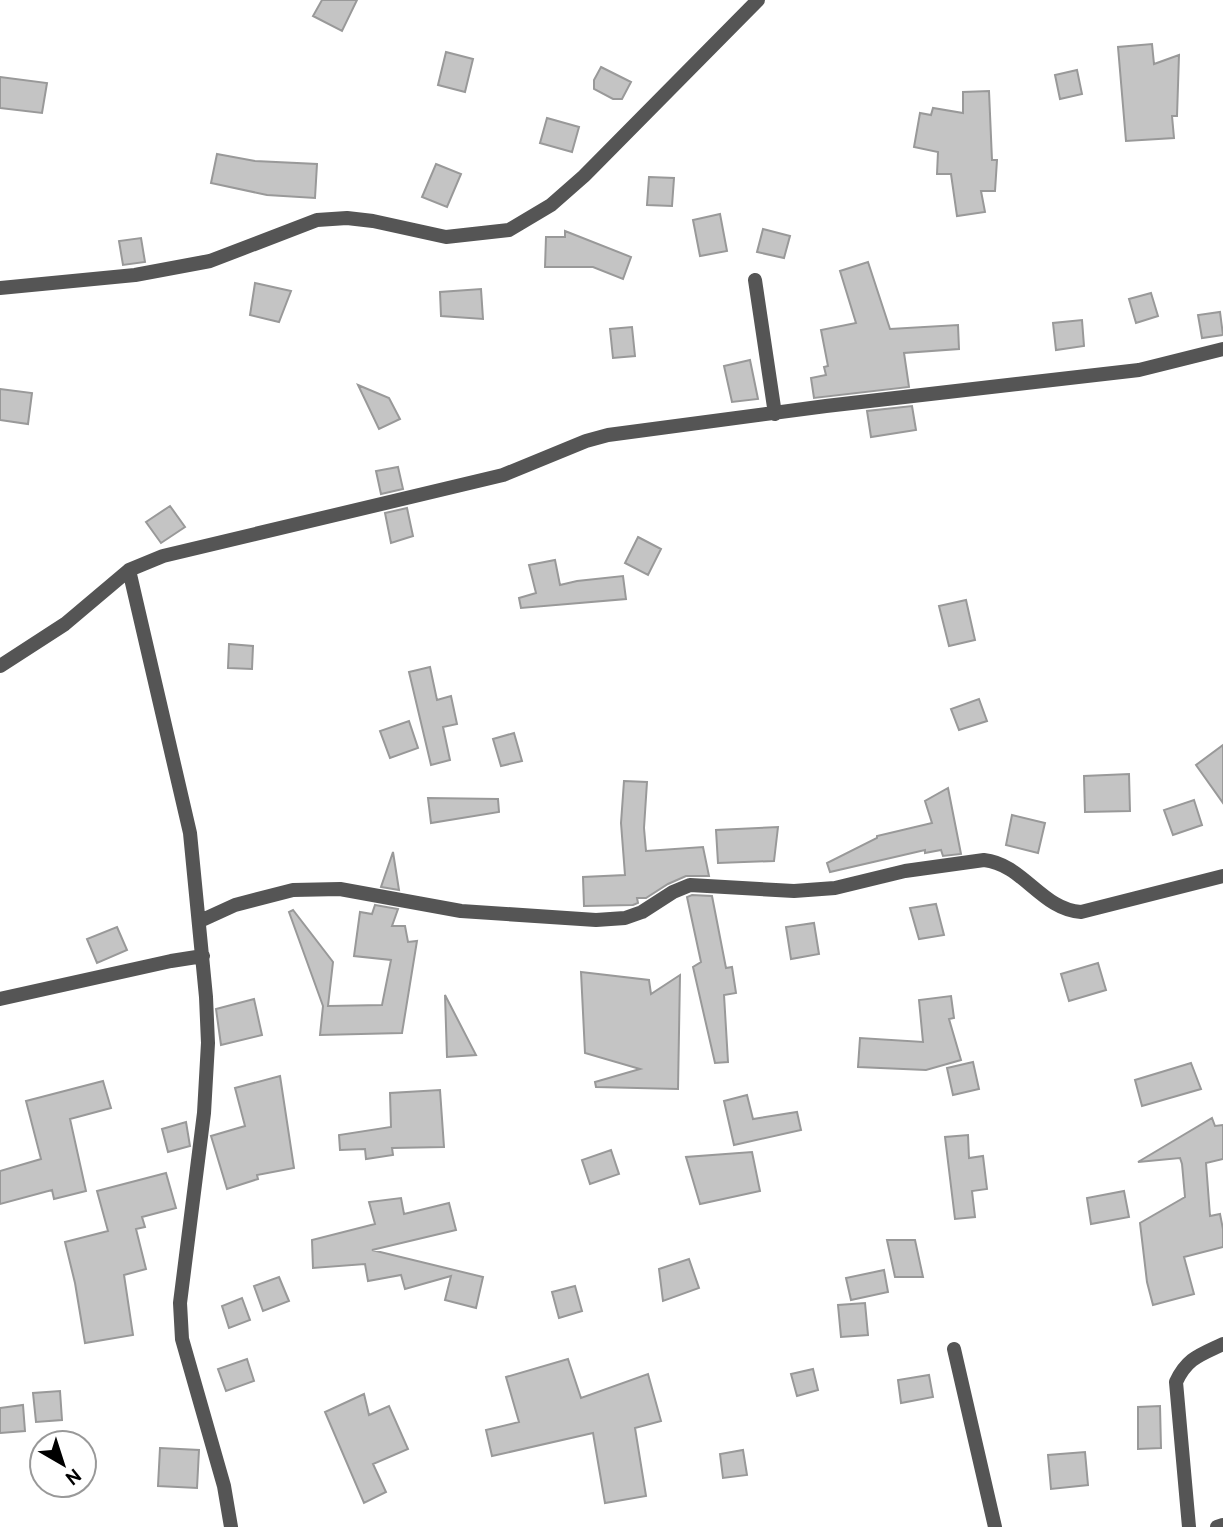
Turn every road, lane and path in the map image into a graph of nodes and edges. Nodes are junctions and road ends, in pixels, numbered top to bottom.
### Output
1 (758, 0) edge
2 (755, 280) dead end
3 (0, 288) edge
4 (1223, 349) edge
5 (775, 414) junction
6 (129, 570) junction
7 (0, 666) edge
8 (1223, 876) edge
9 (200, 921) junction
10 (203, 956) junction
11 (0, 999) edge
12 (1223, 1344) edge
13 (954, 1349) dead end
14 (1223, 1525) edge
15 (231, 1527) edge
16 (995, 1527) edge
17 (1189, 1527) edge
18 (1217, 1527) edge

1 - 3 street
2 - 5 street
4 - 5 street
5 - 6 street
6 - 7 street
6 - 9 street
8 - 9 street
9 - 10 street
10 - 11 street
10 - 15 street
12 - 17 street
13 - 16 street
14 - 18 street

